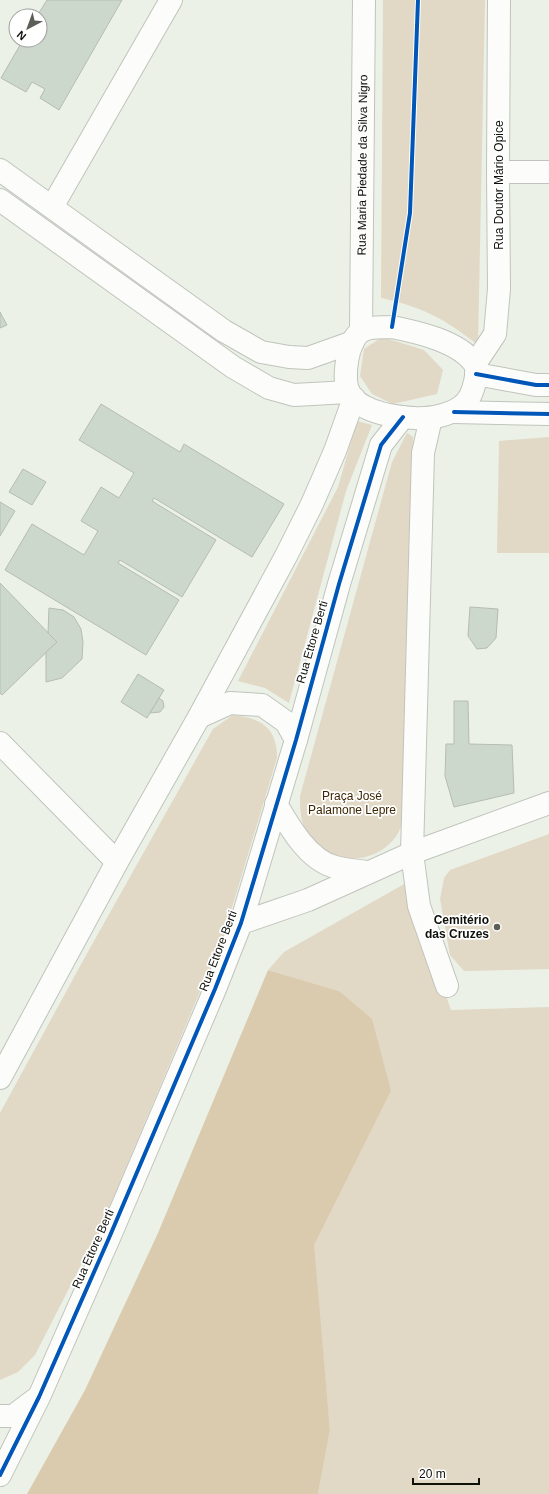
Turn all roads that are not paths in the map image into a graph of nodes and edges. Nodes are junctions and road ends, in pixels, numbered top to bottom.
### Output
1 (171, 0) edge
2 (364, 0) edge
3 (499, 0) edge
4 (0, 170) edge
5 (498, 172) junction
6 (549, 172) edge
7 (0, 200) edge
8 (52, 208) junction
9 (357, 336) junction
10 (476, 369) junction
11 (549, 385) edge
12 (351, 395) junction
13 (454, 412) junction
14 (549, 414) edge
15 (403, 417) junction
16 (431, 418) junction
17 (199, 717) junction
18 (296, 740) junction
19 (0, 743) edge
20 (549, 803) edge
21 (276, 804) junction
22 (412, 853) junction
23 (117, 862) junction
24 (369, 872) junction
25 (241, 923) junction
26 (447, 986) dead end
27 (0, 1078) edge
28 (39, 1396) junction
29 (0, 1416) edge
30 (0, 1475) edge

1 - 8 street
2 - 9 street, Rua Maria Piedade da Silva Nigro
3 - 5 street, Rua Doutor Mário Opice
4 - 8 street
5 - 6 street
5 - 10 street, Rua Doutor Mário Opice
7 - 12 street
8 - 9 street
9 - 10 street
9 - 12 street
10 - 11 street
10 - 13 street
12 - 15 street
12 - 17 street
13 - 14 street
13 - 16 street
15 - 16 street
15 - 18 street, Rua Ettore Berti
16 - 22 street
17 - 18 street
17 - 23 street
18 - 21 street, Rua Ettore Berti
19 - 23 street
20 - 22 street
21 - 24 street
21 - 25 street, Rua Ettore Berti
22 - 24 street
22 - 26 street
23 - 27 street
24 - 25 street
25 - 28 street, Rua Ettore Berti
28 - 29 street
28 - 30 street, Rua Ettore Berti

